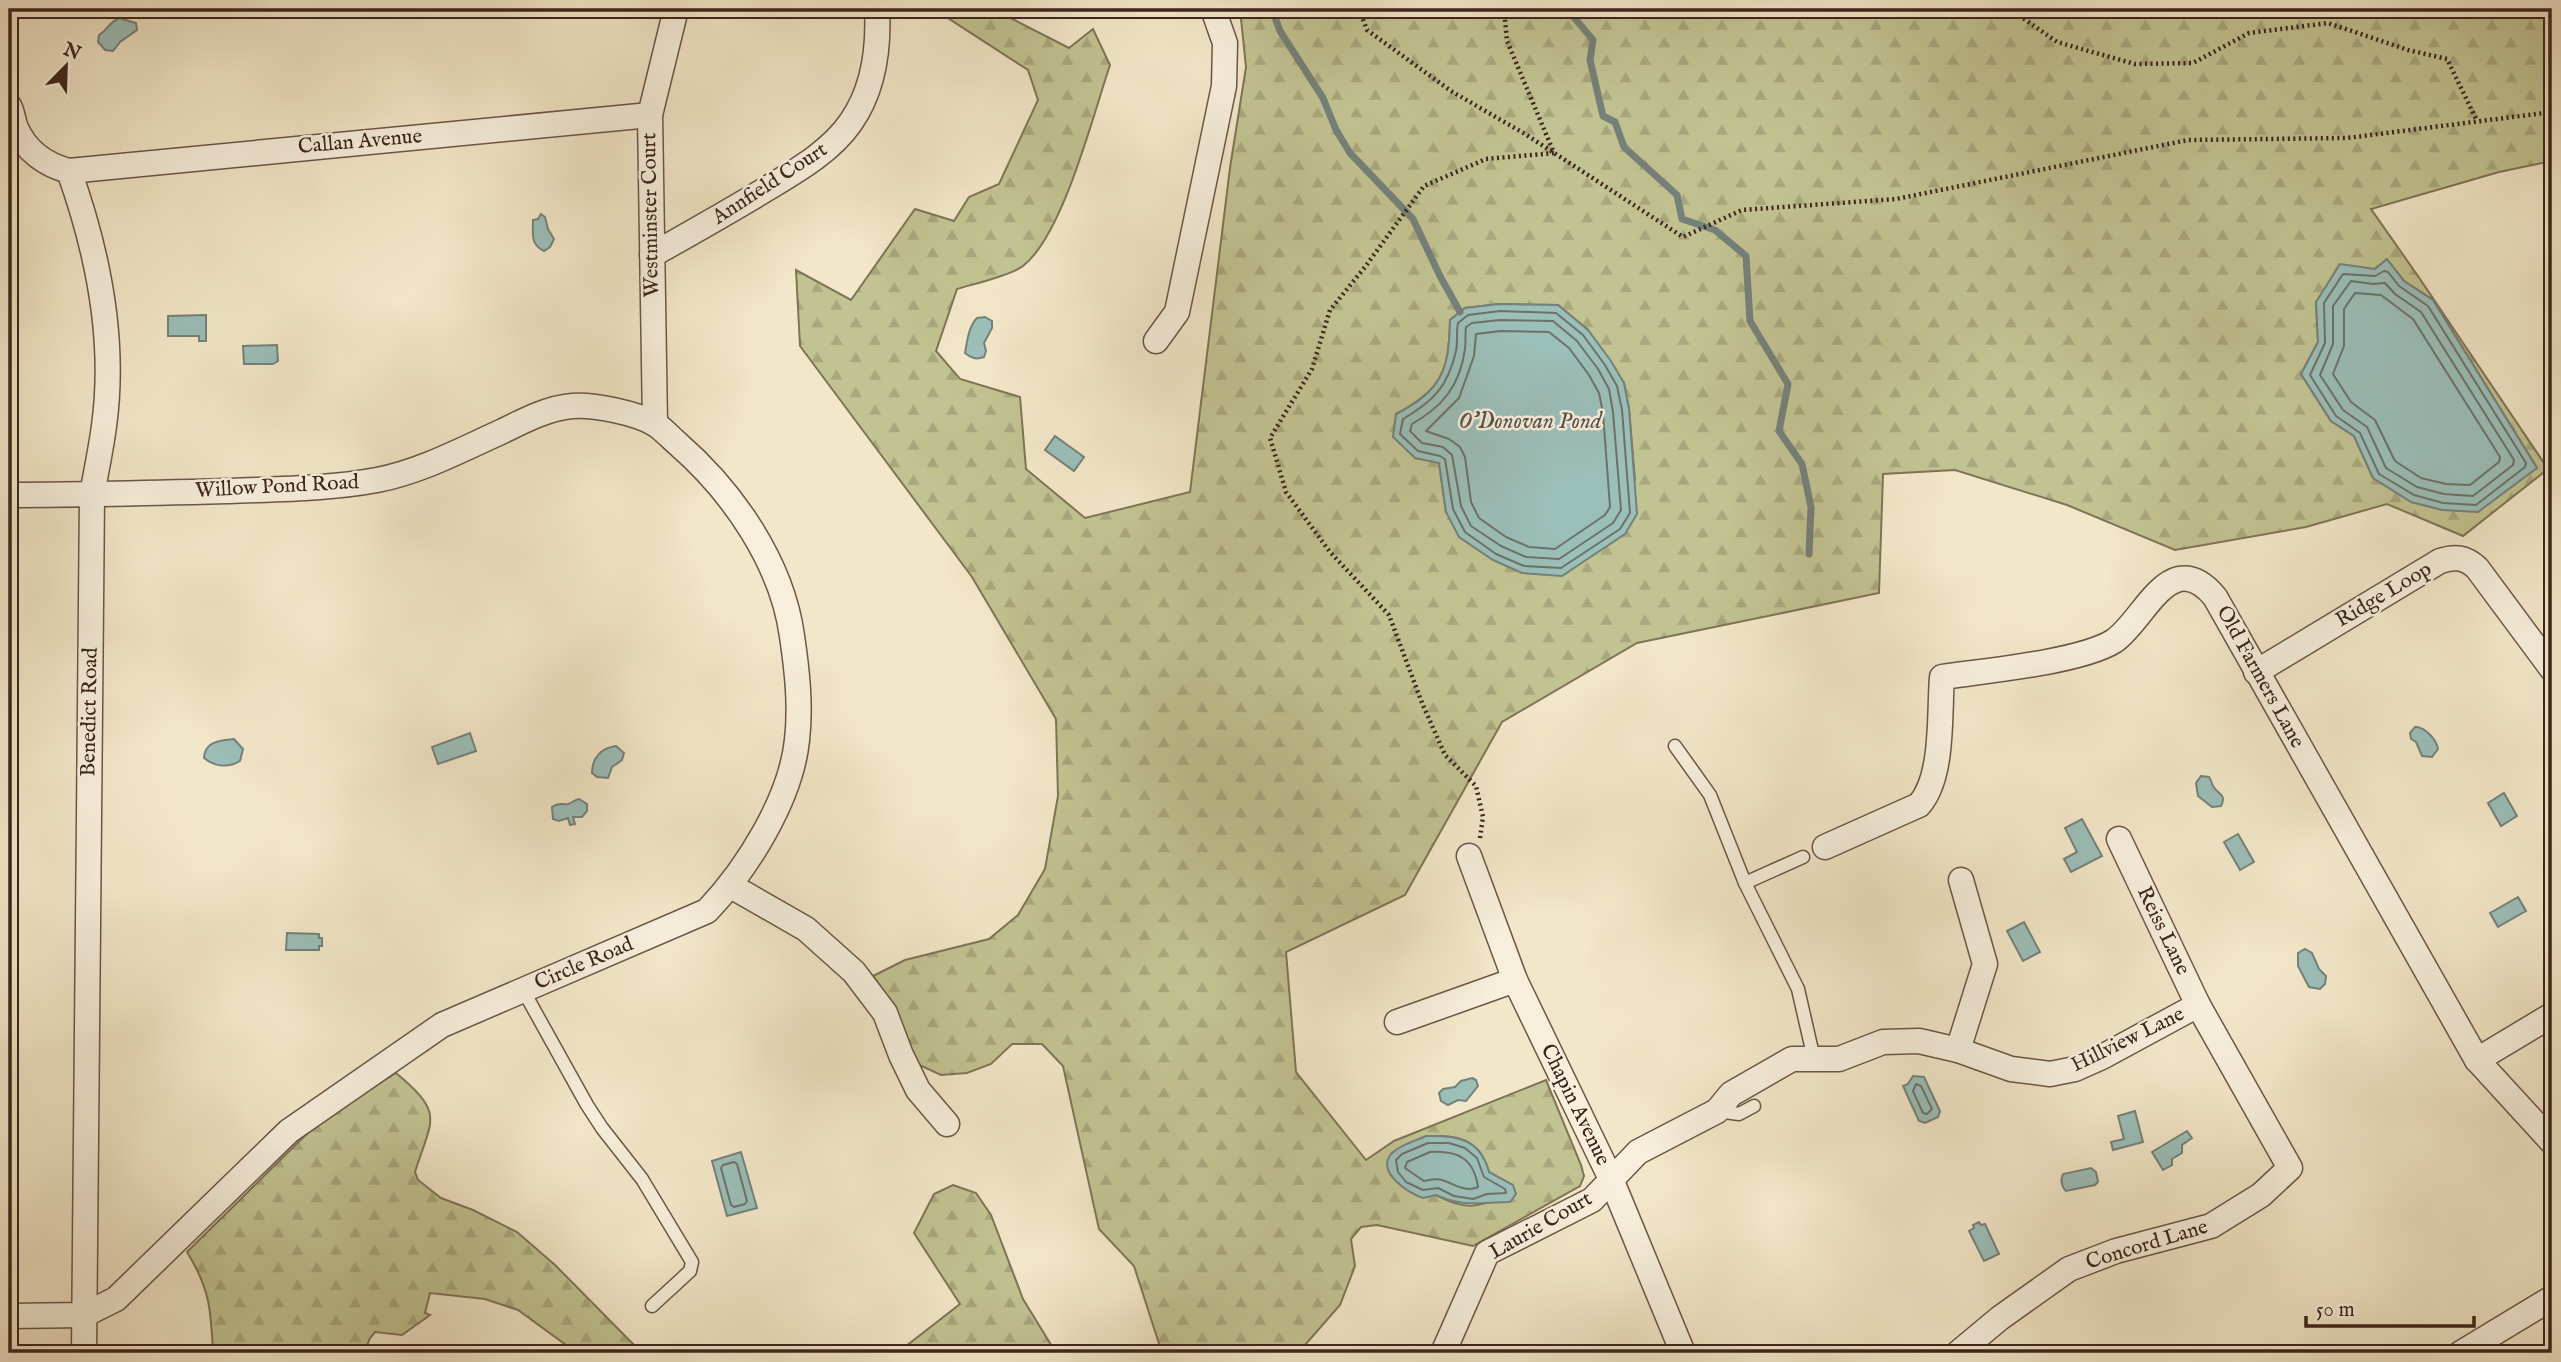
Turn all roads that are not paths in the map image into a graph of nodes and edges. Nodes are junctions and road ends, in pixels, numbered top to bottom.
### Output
1 (676, 9) edge
2 (877, 9) edge
3 (1213, 9) edge
4 (9, 106) edge
5 (650, 115) junction
6 (69, 171) junction
7 (652, 255) junction
8 (1156, 341) dead end
9 (655, 424) junction
10 (9, 495) edge
11 (92, 495) junction
12 (2552, 669) edge
13 (2256, 672) junction
14 (1675, 746) dead end
15 (2119, 839) dead end
16 (1814, 852) joint
17 (1471, 860) road end
18 (1961, 880) dead end
19 (1745, 883) junction
20 (730, 886) junction
21 (1515, 980) junction
22 (523, 990) junction
23 (2198, 1005) junction
24 (2552, 1015) edge
25 (1397, 1021) dead end
26 (1958, 1050) junction
27 (1814, 1059) junction
28 (2477, 1060) junction
29 (1754, 1106) dead end
30 (1717, 1111) junction
31 (947, 1124) dead end
32 (2552, 1142) edge
33 (2290, 1168) joint
34 (1611, 1179) junction
35 (652, 1306) dead end
36 (2547, 1310) edge
37 (84, 1315) junction
38 (9, 1316) edge
39 (83, 1353) edge
40 (1443, 1353) edge
41 (1684, 1353) edge
42 (1958, 1353) edge
43 (2461, 1353) edge

1 - 5 street, Westminster Court
2 - 7 street, Annfield Court
3 - 8 street
4 - 6 street
5 - 6 street, Callan Avenue
5 - 7 street, Westminster Court
6 - 11 street, Benedict Road
7 - 9 street, Westminster Court
9 - 11 street, Willow Pond Road
9 - 20 street, Circle Road
10 - 11 street, Willow Pond Road
11 - 37 street, Benedict Road
12 - 13 street, Ridge Loop
13 - 16 street, Old Farmers Lane
13 - 28 street, Old Farmers Lane
14 - 19 lane
15 - 23 street, Reiss Lane
16 - 19 lane
17 - 21 street, Chapin Avenue
18 - 26 street
19 - 27 lane
20 - 22 street, Circle Road
20 - 31 street
21 - 25 street
21 - 34 street, Chapin Avenue
22 - 35 lane
22 - 37 street, Circle Road
23 - 26 street, Hillview Lane
23 - 33 street, Reiss Lane
24 - 28 street
26 - 27 street, Hillview Lane
27 - 30 street, Hillview Lane
28 - 32 street, Old Farmers Lane
29 - 30 lane
30 - 34 street, Laurie Court
33 - 42 street, Concord Lane
34 - 40 street, Laurie Court
34 - 41 street, Chapin Avenue
36 - 43 street
37 - 38 street, Circle Road
37 - 39 street, Benedict Road

